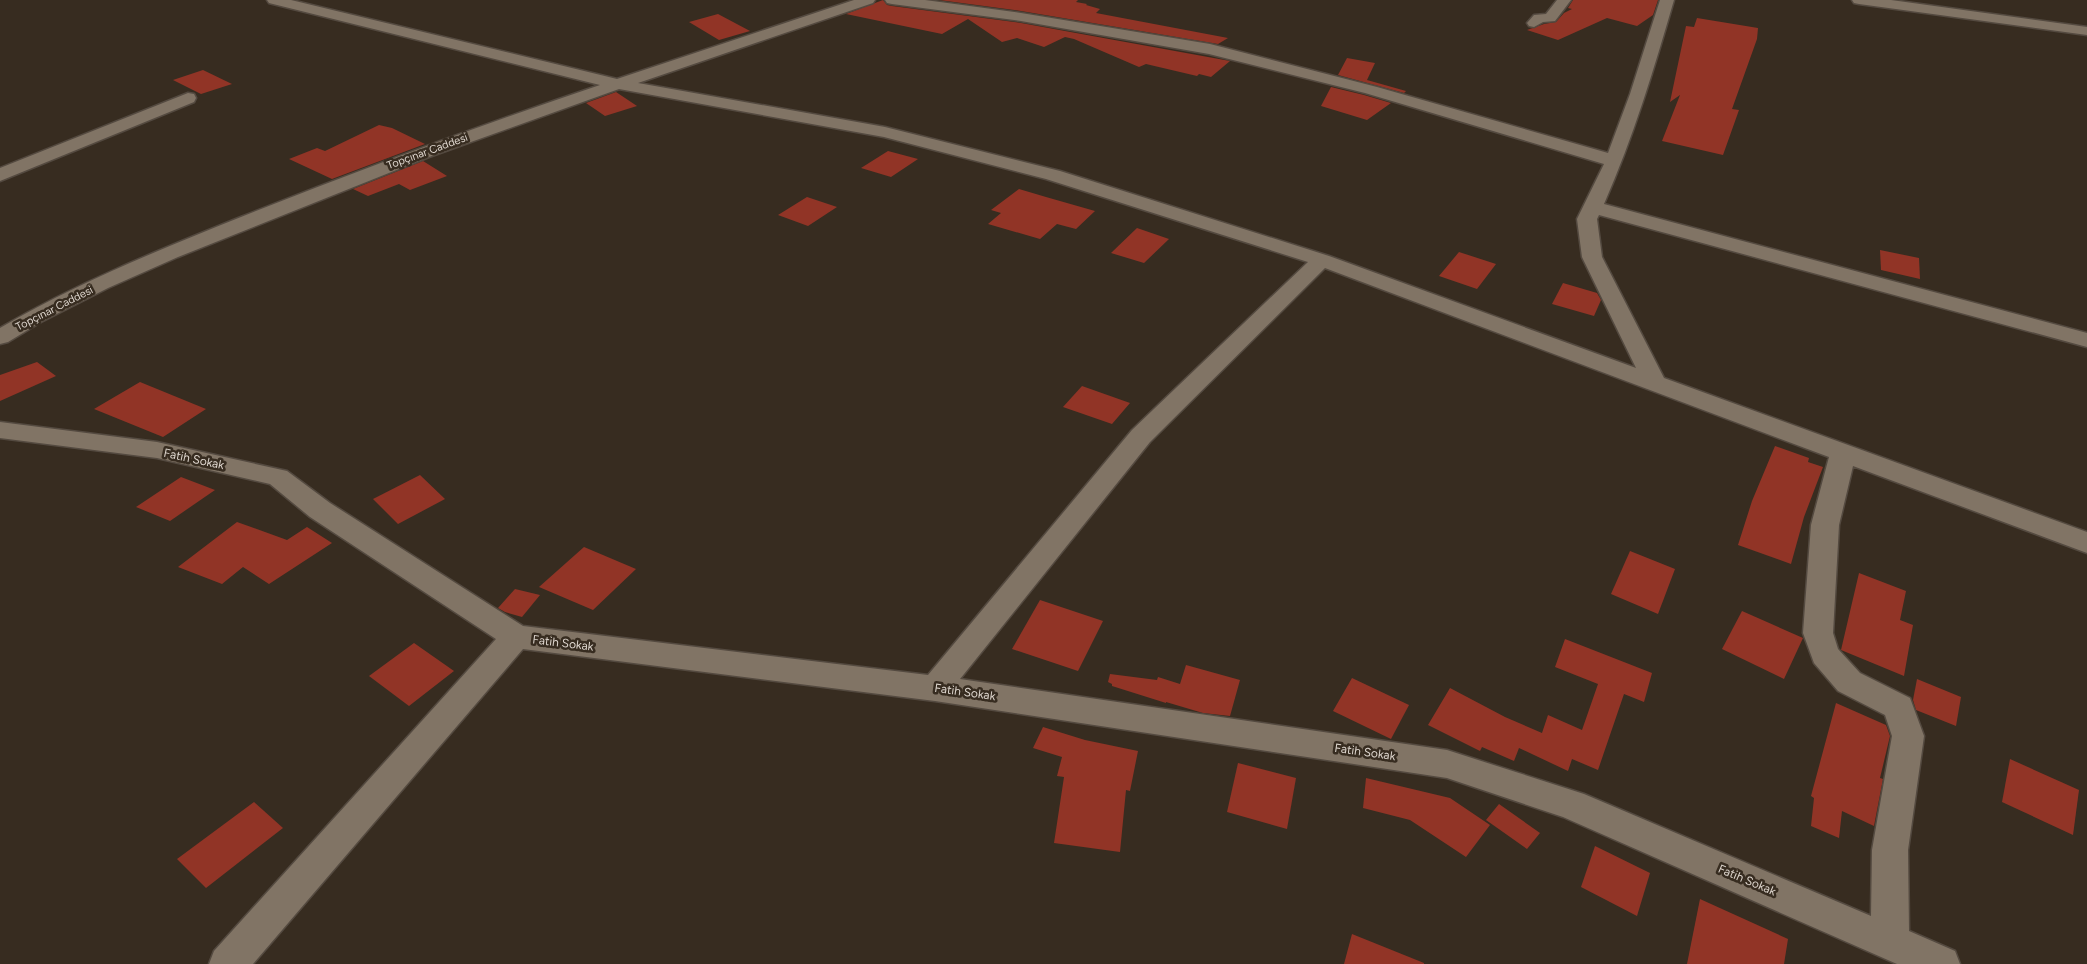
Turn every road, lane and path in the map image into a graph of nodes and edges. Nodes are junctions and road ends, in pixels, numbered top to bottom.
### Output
1 (274, 0) edge
2 (868, 0) edge
3 (892, 0) edge
4 (1564, 0) edge
5 (1666, 0) edge
6 (1859, 0) edge
7 (1534, 23) dead end
8 (2087, 31) edge
9 (617, 84) junction
10 (188, 98) dead end
11 (1614, 161) junction
12 (0, 175) edge
13 (1592, 207) junction
14 (1322, 260) junction
15 (0, 337) edge
16 (2087, 340) edge
17 (1655, 383) junction
18 (0, 430) edge
19 (1843, 454) junction
20 (2087, 543) edge
21 (516, 638) junction
22 (935, 688) junction
23 (1890, 942) junction
24 (228, 964) edge
25 (1942, 964) edge

1 - 9 street
2 - 9 street, Topçınar Caddesi
3 - 11 street
4 - 7 street
5 - 11 street
6 - 8 street
9 - 14 street
9 - 15 street, Topçınar Caddesi
10 - 12 street
11 - 13 street
13 - 16 street
13 - 17 street
14 - 17 street
14 - 22 street
17 - 19 street
18 - 21 street, Fatih Sokak
19 - 20 street
19 - 23 street
21 - 22 street, Fatih Sokak
21 - 24 street
22 - 23 street, Fatih Sokak
23 - 25 street, Fatih Sokak

